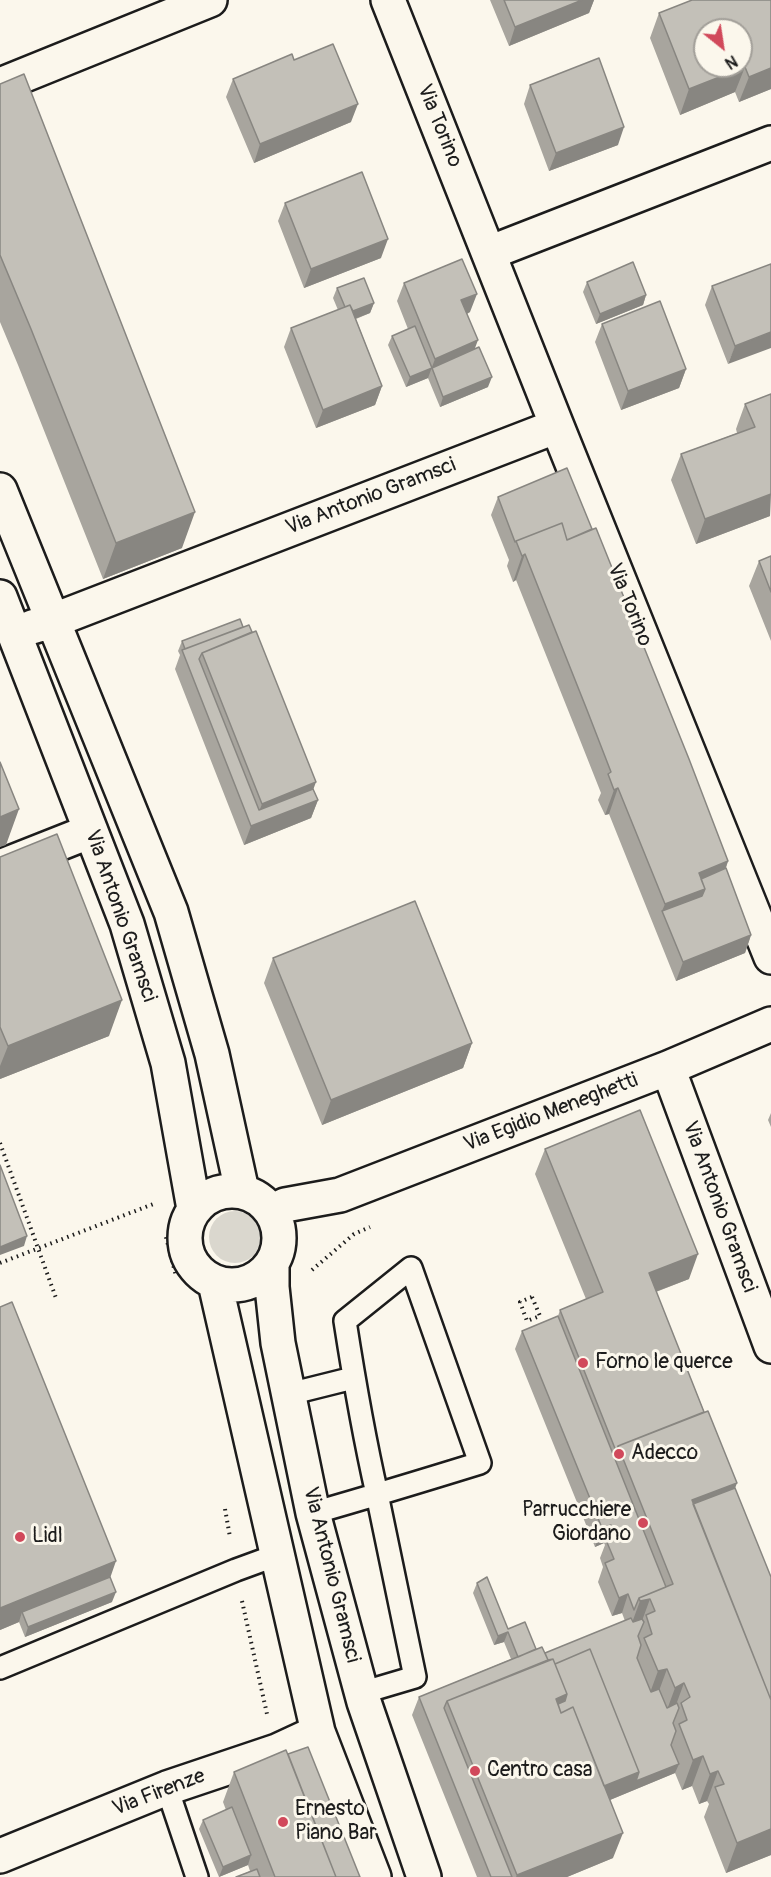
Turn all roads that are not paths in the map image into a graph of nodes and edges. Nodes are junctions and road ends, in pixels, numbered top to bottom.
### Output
1 (210, 0) edge
2 (388, 0) edge
3 (0, 85) edge
4 (771, 143) edge
5 (489, 253) junction
6 (557, 426) junction
7 (0, 490) edge
8 (0, 597) edge
9 (52, 621) junction
10 (13, 632) junction
11 (91, 831) junction
12 (0, 867) edge
13 (771, 957) edge
14 (771, 1024) edge
15 (668, 1068) junction
16 (242, 1191) junction
17 (328, 1198) junction
18 (194, 1209) junction
19 (272, 1212) junction
20 (275, 1258) junction
21 (215, 1283) junction
22 (771, 1346) edge
23 (353, 1378) junction
24 (289, 1394) junction
25 (377, 1494) junction
26 (314, 1513) junction
27 (278, 1555) junction
28 (0, 1668) edge
29 (361, 1693) junction
30 (318, 1732) junction
31 (167, 1788) junction
32 (0, 1856) edge
33 (197, 1877) edge
34 (374, 1877) edge
35 (424, 1877) edge

1 - 3 street
2 - 5 street, Via Torino
4 - 5 street
5 - 6 street, Via Torino
6 - 9 street, Via Antonio Gramsci
6 - 13 street, Via Torino
7 - 9 street, Via Antonio Gramsci
8 - 10 street, Via Antonio Gramsci
9 - 10 street, Via Antonio Gramsci
9 - 16 street, Via Antonio Gramsci
10 - 11 street, Via Antonio Gramsci
11 - 12 street
11 - 18 street, Via Antonio Gramsci
14 - 15 street, Via Egidio Meneghetti
15 - 17 street, Via Egidio Meneghetti
15 - 22 street, Via Antonio Gramsci
16 - 18 street
16 - 19 street
17 - 19 street, Via Egidio Meneghetti
17 - 20 street, Via Egidio Meneghetti
18 - 21 street
19 - 20 street
20 - 21 street
20 - 24 street, Via Antonio Gramsci
21 - 27 street
23 - 24 lane
23 - 25 lane
23 - 25 lane
24 - 26 street, Via Antonio Gramsci
25 - 26 lane
25 - 29 lane
26 - 29 street, Via Antonio Gramsci
27 - 28 lane
27 - 30 street
29 - 35 street, Via Antonio Gramsci
30 - 31 street, Via Firenze
30 - 34 street
31 - 32 street, Via Firenze
31 - 33 lane

